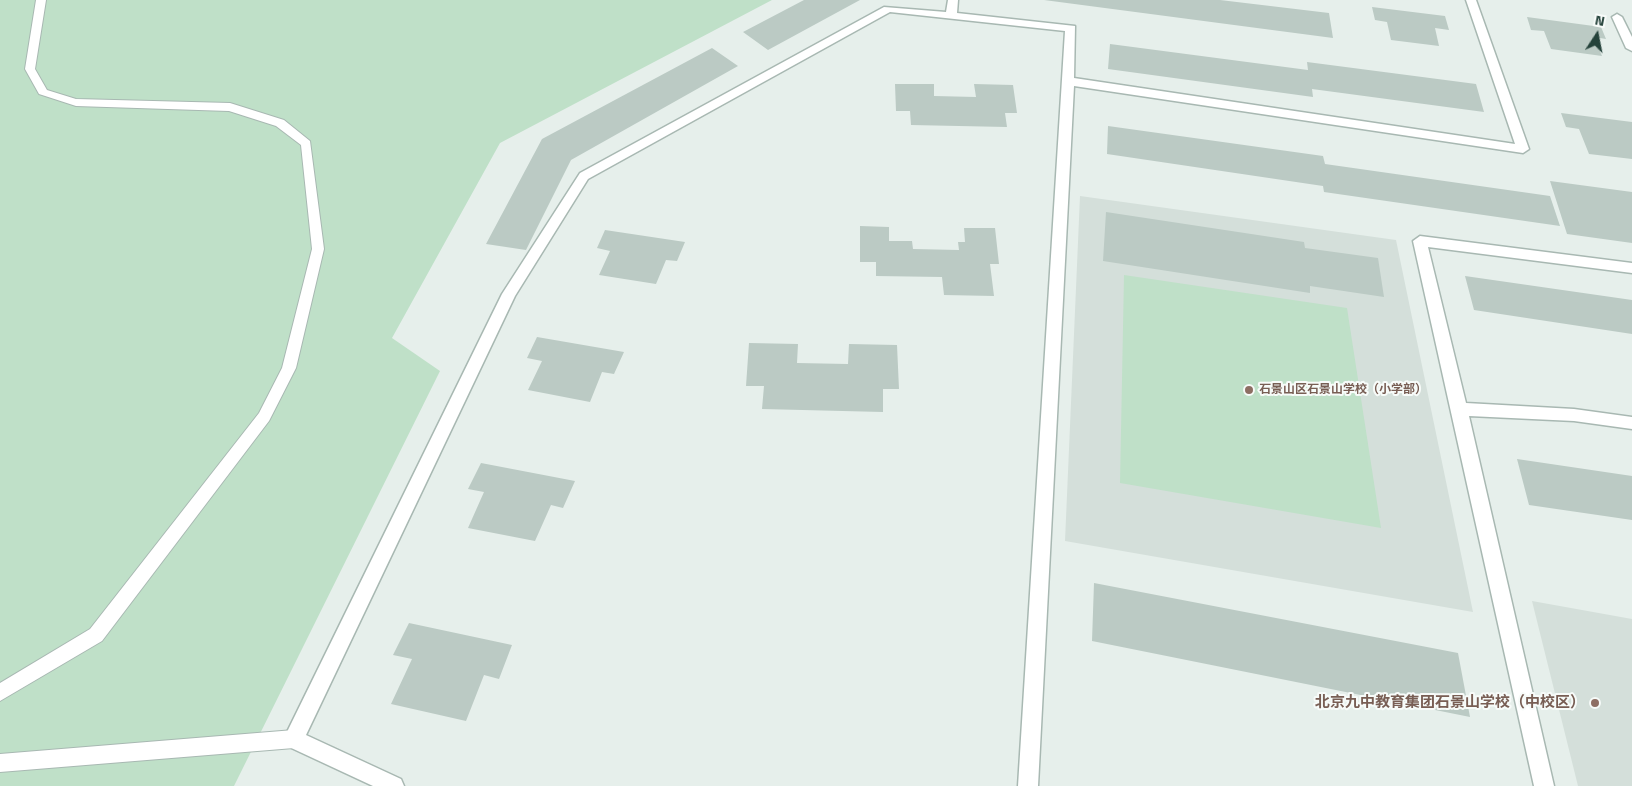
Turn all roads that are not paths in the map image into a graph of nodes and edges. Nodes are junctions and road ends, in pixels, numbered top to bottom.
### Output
1 (41, 0) edge
2 (953, 0) edge
3 (1471, 0) edge
4 (951, 16) junction
5 (1617, 18) dead end
6 (1632, 48) edge
7 (1067, 81) junction
8 (1632, 268) edge
9 (1460, 408) junction
10 (1632, 423) edge
11 (0, 694) edge
12 (294, 739) junction
13 (0, 763) edge
14 (394, 786) edge
15 (1028, 786) edge
16 (1544, 786) edge

1 - 11 lane
2 - 4 street
3 - 7 street
4 - 7 street
4 - 12 street
5 - 6 street
7 - 15 street
8 - 9 street
9 - 10 street
9 - 16 street
12 - 13 lane
12 - 14 street

